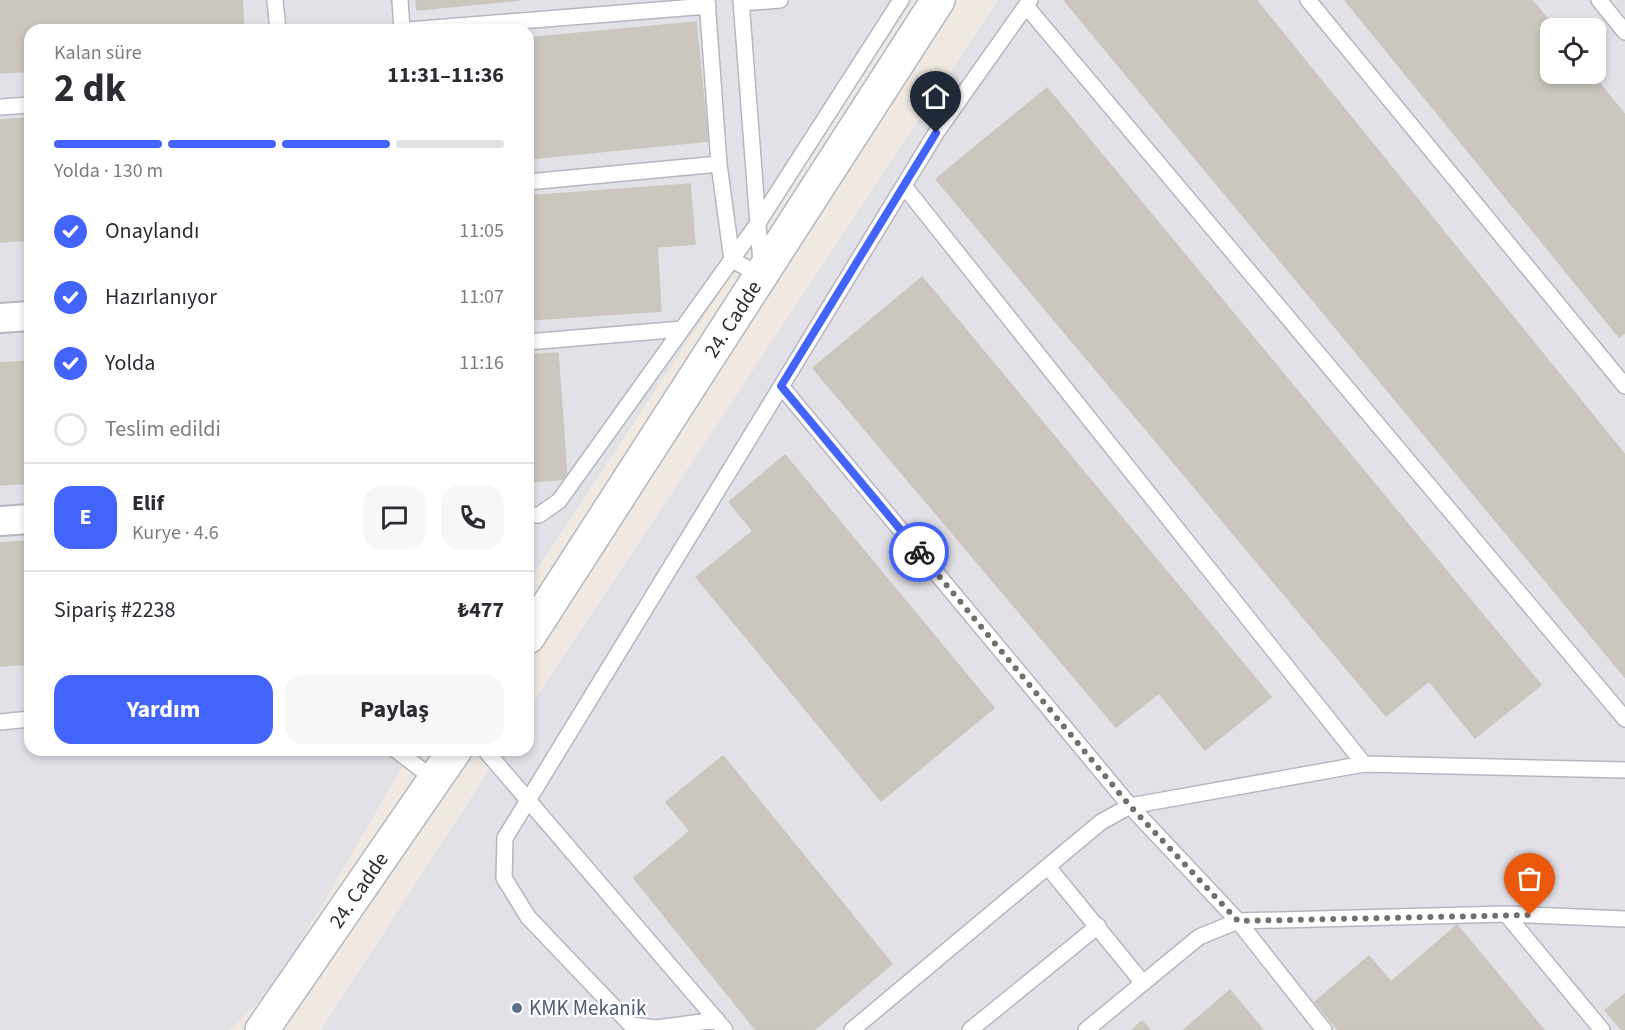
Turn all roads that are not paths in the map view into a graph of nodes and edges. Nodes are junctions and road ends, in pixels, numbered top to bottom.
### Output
1 (275, 0) edge
2 (400, 0) edge
3 (780, 0) edge
4 (902, 0) edge
5 (938, 0) edge
6 (1308, 0) edge
7 (1599, 0) edge
8 (741, 2) edge
9 (707, 3) edge
10 (1028, 3) edge
11 (277, 24) edge
12 (402, 24) edge
13 (474, 24) edge
14 (1625, 32) edge
15 (24, 105) edge
16 (0, 107) edge
17 (718, 164) junction
18 (534, 181) edge
19 (904, 186) junction
20 (758, 223) junction
21 (732, 260) junction
22 (762, 276) junction
23 (24, 316) edge
24 (0, 318) edge
25 (682, 328) junction
26 (534, 341) edge
27 (1624, 382) edge
28 (781, 386) junction
29 (534, 515) edge
30 (24, 519) edge
31 (0, 521) edge
32 (534, 629) edge
33 (1625, 719) edge
34 (24, 720) edge
35 (0, 722) edge
36 (404, 756) edge
37 (451, 756) edge
38 (490, 756) edge
39 (1364, 764) junction
40 (1625, 770) edge
41 (435, 780) junction
42 (528, 800) junction
43 (1130, 806) junction
44 (1048, 867) junction
45 (1506, 914) junction
46 (1625, 919) edge
47 (1238, 921) junction
48 (1098, 926) junction
49 (1143, 983) junction
50 (721, 1025) edge
51 (262, 1030) edge
52 (852, 1030) edge
53 (970, 1030) edge
54 (1086, 1030) edge
55 (1324, 1030) edge
56 (1602, 1030) edge

1 - 11 lane
2 - 12 lane
3 - 8 lane
4 - 20 lane
5 - 22 street, 24. Cadde
6 - 27 lane
7 - 14 lane
8 - 20 lane
9 - 13 lane
9 - 17 lane
10 - 19 lane
10 - 33 lane
15 - 16 lane
17 - 18 lane
17 - 21 lane
19 - 28 lane
19 - 39 lane
20 - 21 lane
20 - 22 lane
21 - 22 lane
21 - 25 lane
22 - 32 street, 24. Cadde
23 - 24 street
25 - 26 lane
25 - 29 lane
28 - 42 lane
28 - 43 lane
30 - 31 street
34 - 35 lane
36 - 41 lane
37 - 41 street, 24. Cadde
38 - 42 lane
39 - 40 lane
39 - 43 lane
41 - 51 street, 24. Cadde
42 - 50 lane
42 - 50 lane
43 - 44 lane
43 - 47 lane
44 - 48 lane
44 - 52 lane
45 - 46 lane
45 - 47 lane
45 - 56 lane
47 - 49 lane
47 - 55 lane
48 - 49 lane
48 - 53 lane
49 - 54 lane

